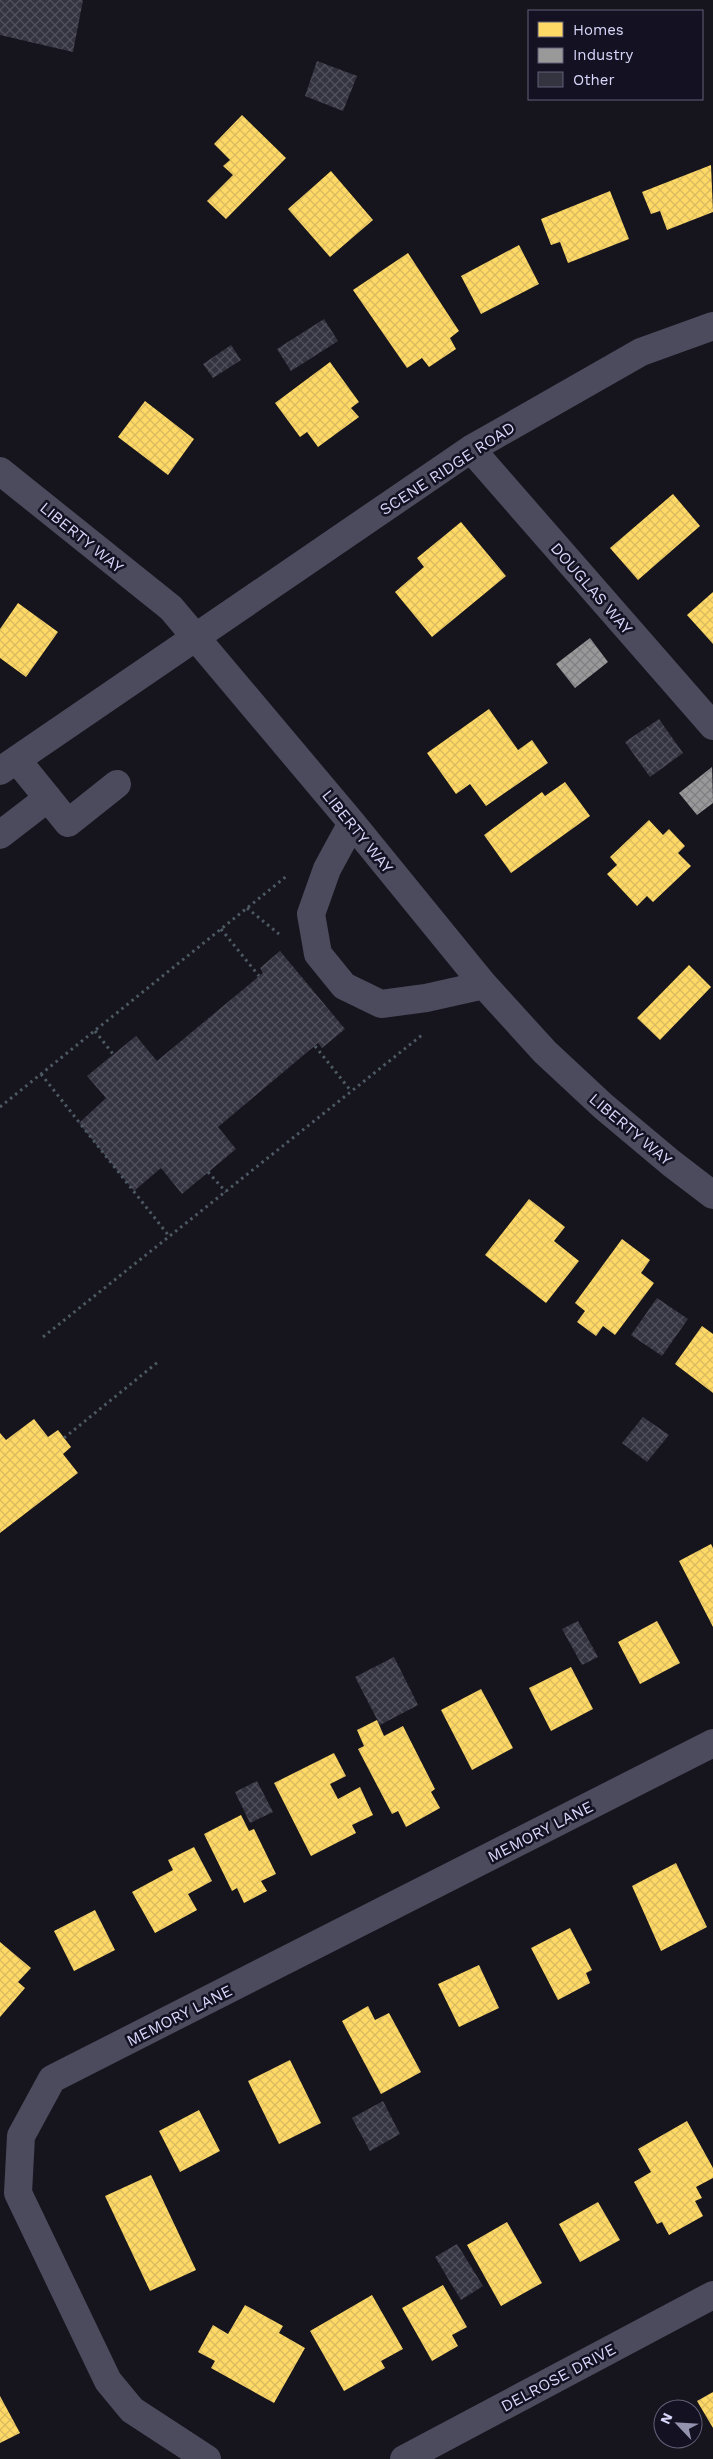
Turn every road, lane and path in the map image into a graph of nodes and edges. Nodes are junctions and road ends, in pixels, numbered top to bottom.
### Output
1 (713, 326) edge
2 (471, 449) junction
3 (0, 471) edge
4 (196, 636) junction
5 (713, 726) edge
6 (8, 765) edge
7 (117, 784) dead end
8 (48, 798) junction
9 (352, 823) junction
10 (3, 826) edge
11 (291, 872) dead end
12 (247, 908) junction
13 (221, 929) junction
14 (283, 937) dead end
15 (259, 976) dead end
16 (484, 985) junction
17 (429, 1029) dead end
18 (95, 1031) junction
19 (315, 1046) dead end
20 (114, 1054) dead end
21 (41, 1074) junction
22 (351, 1091) junction
23 (0, 1107) edge
24 (208, 1172) dead end
25 (226, 1192) junction
26 (713, 1195) edge
27 (169, 1236) junction
28 (43, 1337) dead end
29 (158, 1362) dead end
30 (64, 1438) dead end
31 (713, 1743) edge
32 (713, 2295) edge
33 (207, 2459) edge
34 (404, 2459) edge

1 - 2 street, SCENE RIDGE ROAD
2 - 4 street, SCENE RIDGE ROAD
2 - 5 street, DOUGLAS WAY
3 - 4 street, LIBERTY WAY
4 - 6 street, SCENE RIDGE ROAD
4 - 9 street, LIBERTY WAY
6 - 8 street
7 - 8 street
8 - 10 street
9 - 16 street, LIBERTY WAY
9 - 16 street
11 - 12 path
12 - 13 path
12 - 14 path
13 - 15 path
13 - 18 path
16 - 26 street, LIBERTY WAY
17 - 22 path
18 - 20 path
18 - 21 path
19 - 22 path
21 - 23 path
21 - 27 path
22 - 25 path
24 - 25 path
25 - 27 path
27 - 28 path
29 - 30 path
31 - 33 street, MEMORY LANE
32 - 34 street, DELROSE DRIVE

